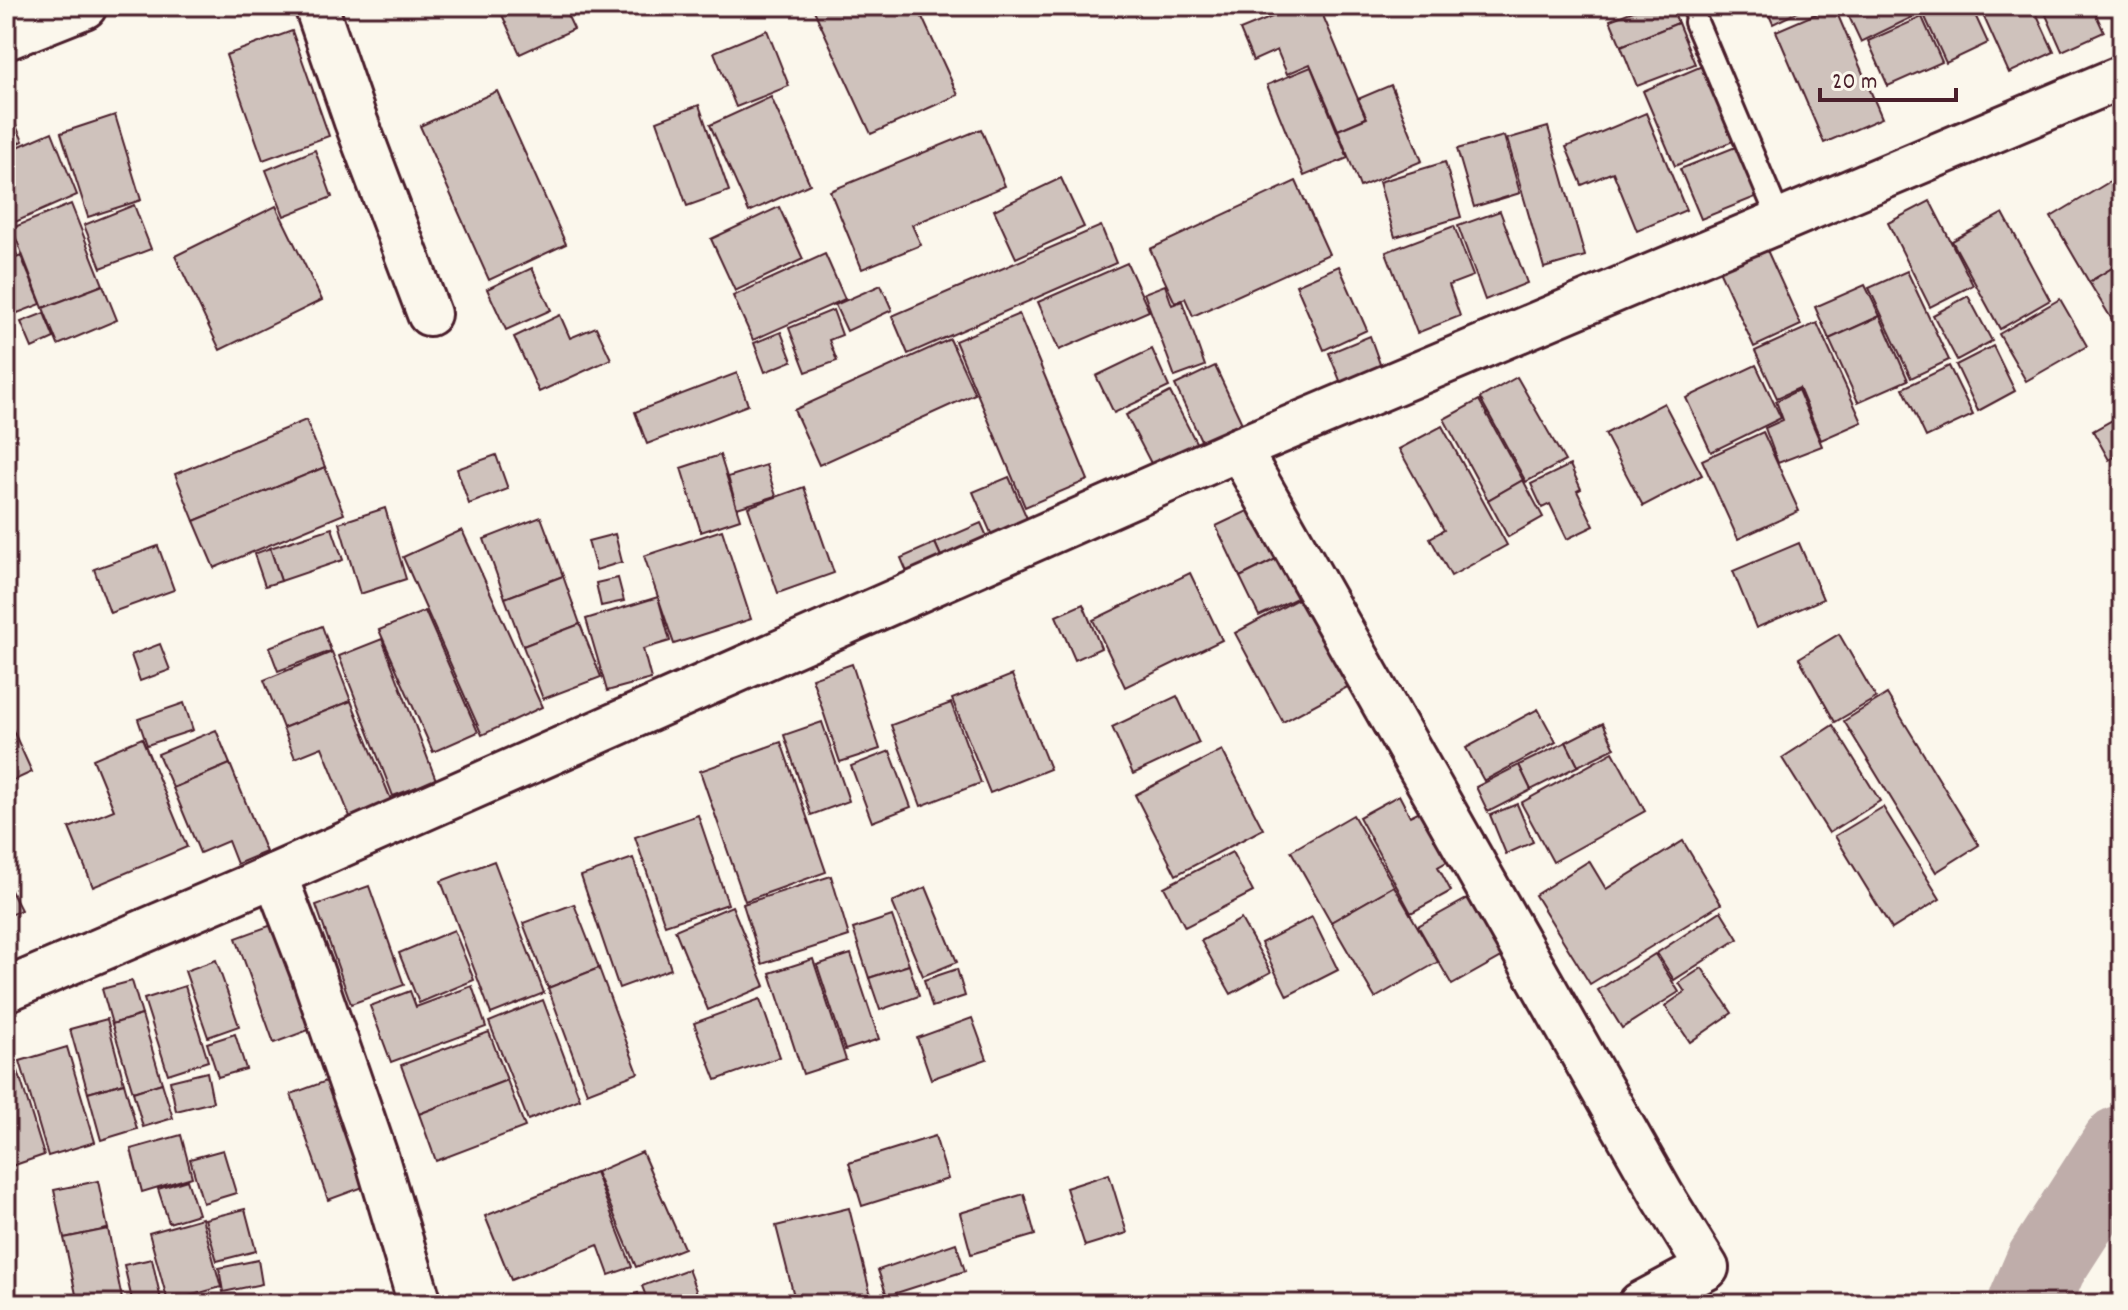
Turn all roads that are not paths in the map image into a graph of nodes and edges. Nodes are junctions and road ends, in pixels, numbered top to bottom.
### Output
1 (84, 6) edge
2 (316, 6) edge
3 (1696, 22) dead end
4 (6, 37) edge
5 (2122, 77) edge
6 (1780, 221) junction
7 (429, 314) dead end
8 (1239, 449) junction
9 (275, 875) junction
10 (6, 990) edge
11 (420, 1304) edge
12 (1640, 1304) edge

1 - 4 main road
2 - 7 street
3 - 6 lane
5 - 6 street
6 - 8 street
8 - 9 street
8 - 12 street
9 - 10 street
9 - 11 street

